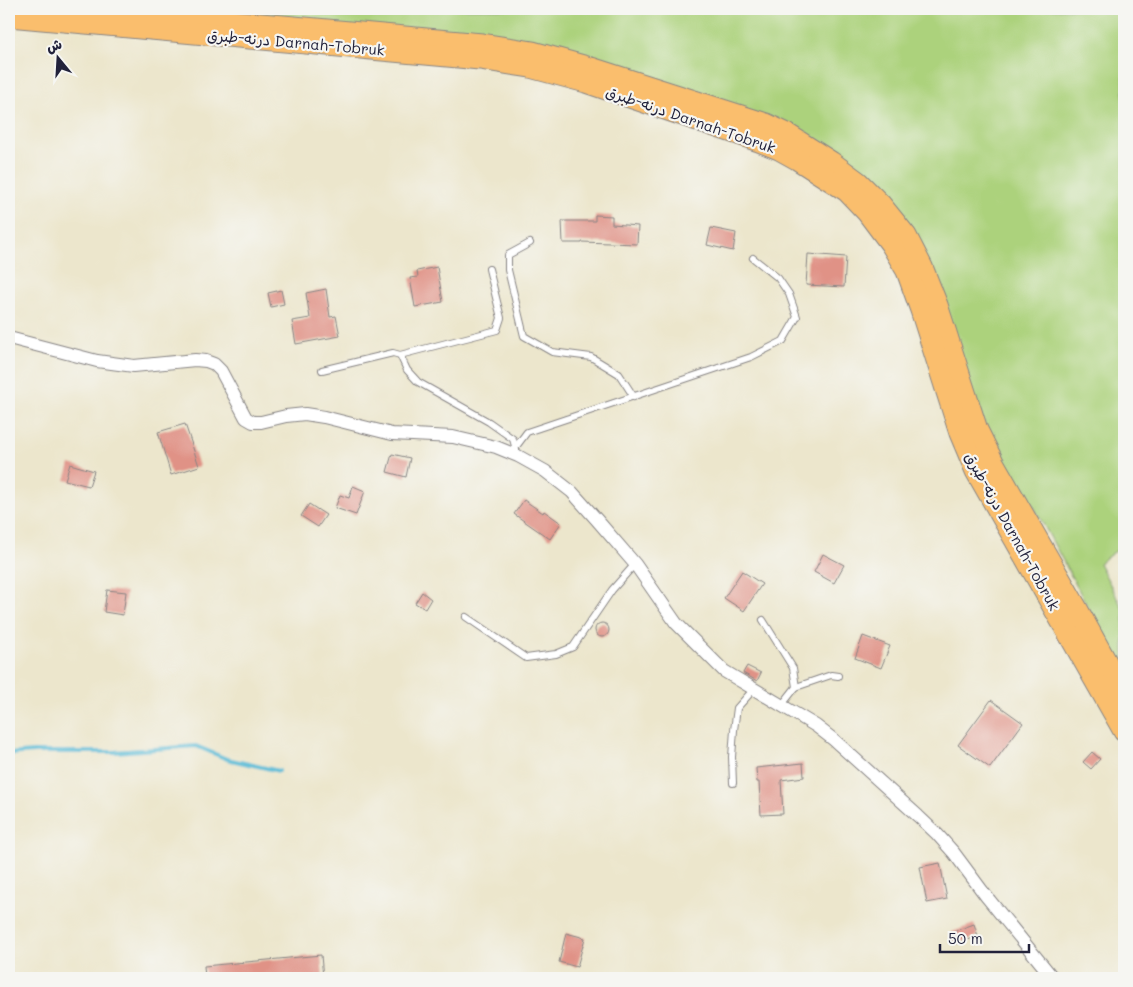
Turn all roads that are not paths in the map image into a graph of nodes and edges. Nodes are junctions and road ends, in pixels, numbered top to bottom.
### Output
1 (96, 9) edge
2 (9, 16) edge
3 (530, 243) dead end
4 (753, 258) dead end
5 (489, 269) dead end
6 (9, 338) edge
7 (400, 355) junction
8 (322, 370) dead end
9 (634, 397) junction
10 (517, 452) junction
11 (635, 564) junction
12 (466, 617) dead end
13 (763, 620) dead end
14 (838, 676) dead end
15 (796, 687) junction
16 (754, 689) junction
17 (1124, 694) edge
18 (781, 706) junction
19 (1124, 731) edge
20 (733, 784) dead end
21 (1053, 978) edge

1 - 17 highway, درنه-طبرق Darnah-Tobruk
2 - 19 highway, درنه-طبرق Darnah-Tobruk
3 - 9 lane
4 - 9 lane
5 - 7 lane
6 - 10 street
7 - 8 lane
7 - 10 lane
9 - 10 lane
10 - 11 street
11 - 12 lane
11 - 16 street
13 - 15 lane
14 - 15 lane
15 - 18 lane
16 - 18 street
16 - 20 lane
18 - 21 street

